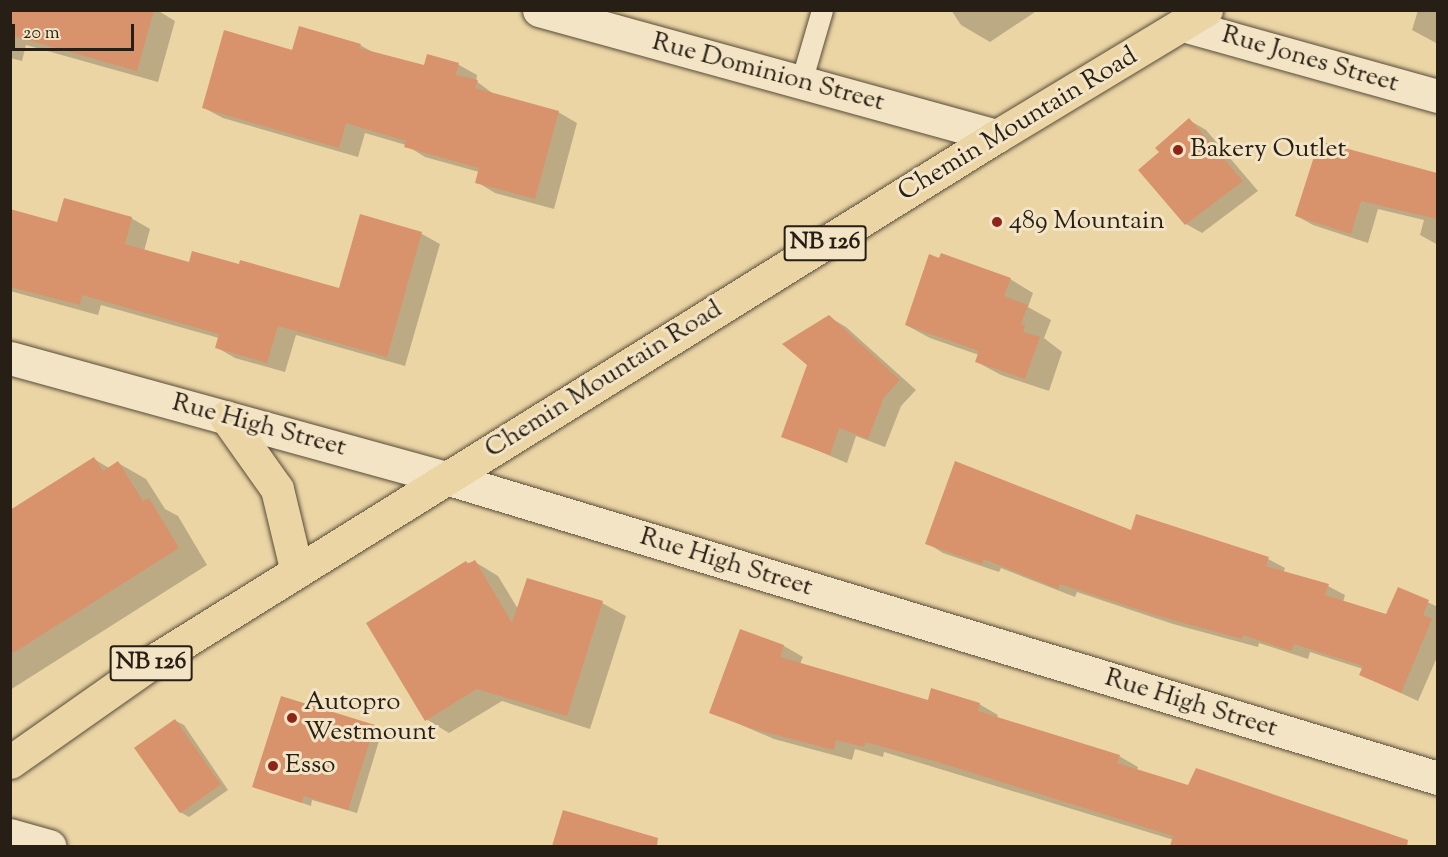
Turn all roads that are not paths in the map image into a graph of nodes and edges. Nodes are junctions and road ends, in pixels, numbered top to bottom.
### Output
1 (539, 10) edge
2 (822, 10) edge
3 (1194, 18) edge
4 (801, 82) junction
5 (1437, 96) edge
6 (998, 135) junction
7 (10, 358) edge
8 (226, 417) junction
9 (446, 478) junction
10 (297, 572) junction
11 (10, 762) edge
12 (1437, 778) edge
13 (10, 835) edge
14 (49, 846) edge

1 - 4 street, Rue Dominion Street
2 - 4 lane
3 - 5 street, Rue Jones Street
3 - 6 main road, Chemin Mountain Road / NB 126
4 - 6 street, Rue Dominion Street
6 - 9 main road, Chemin Mountain Road / NB 126
7 - 8 street, Rue High Street
8 - 9 street, Rue High Street
8 - 10 main road
9 - 10 main road, Chemin Mountain Road / NB 126
9 - 12 street, Rue High Street
10 - 11 main road, Chemin Mountain Road / NB 126
13 - 14 street

